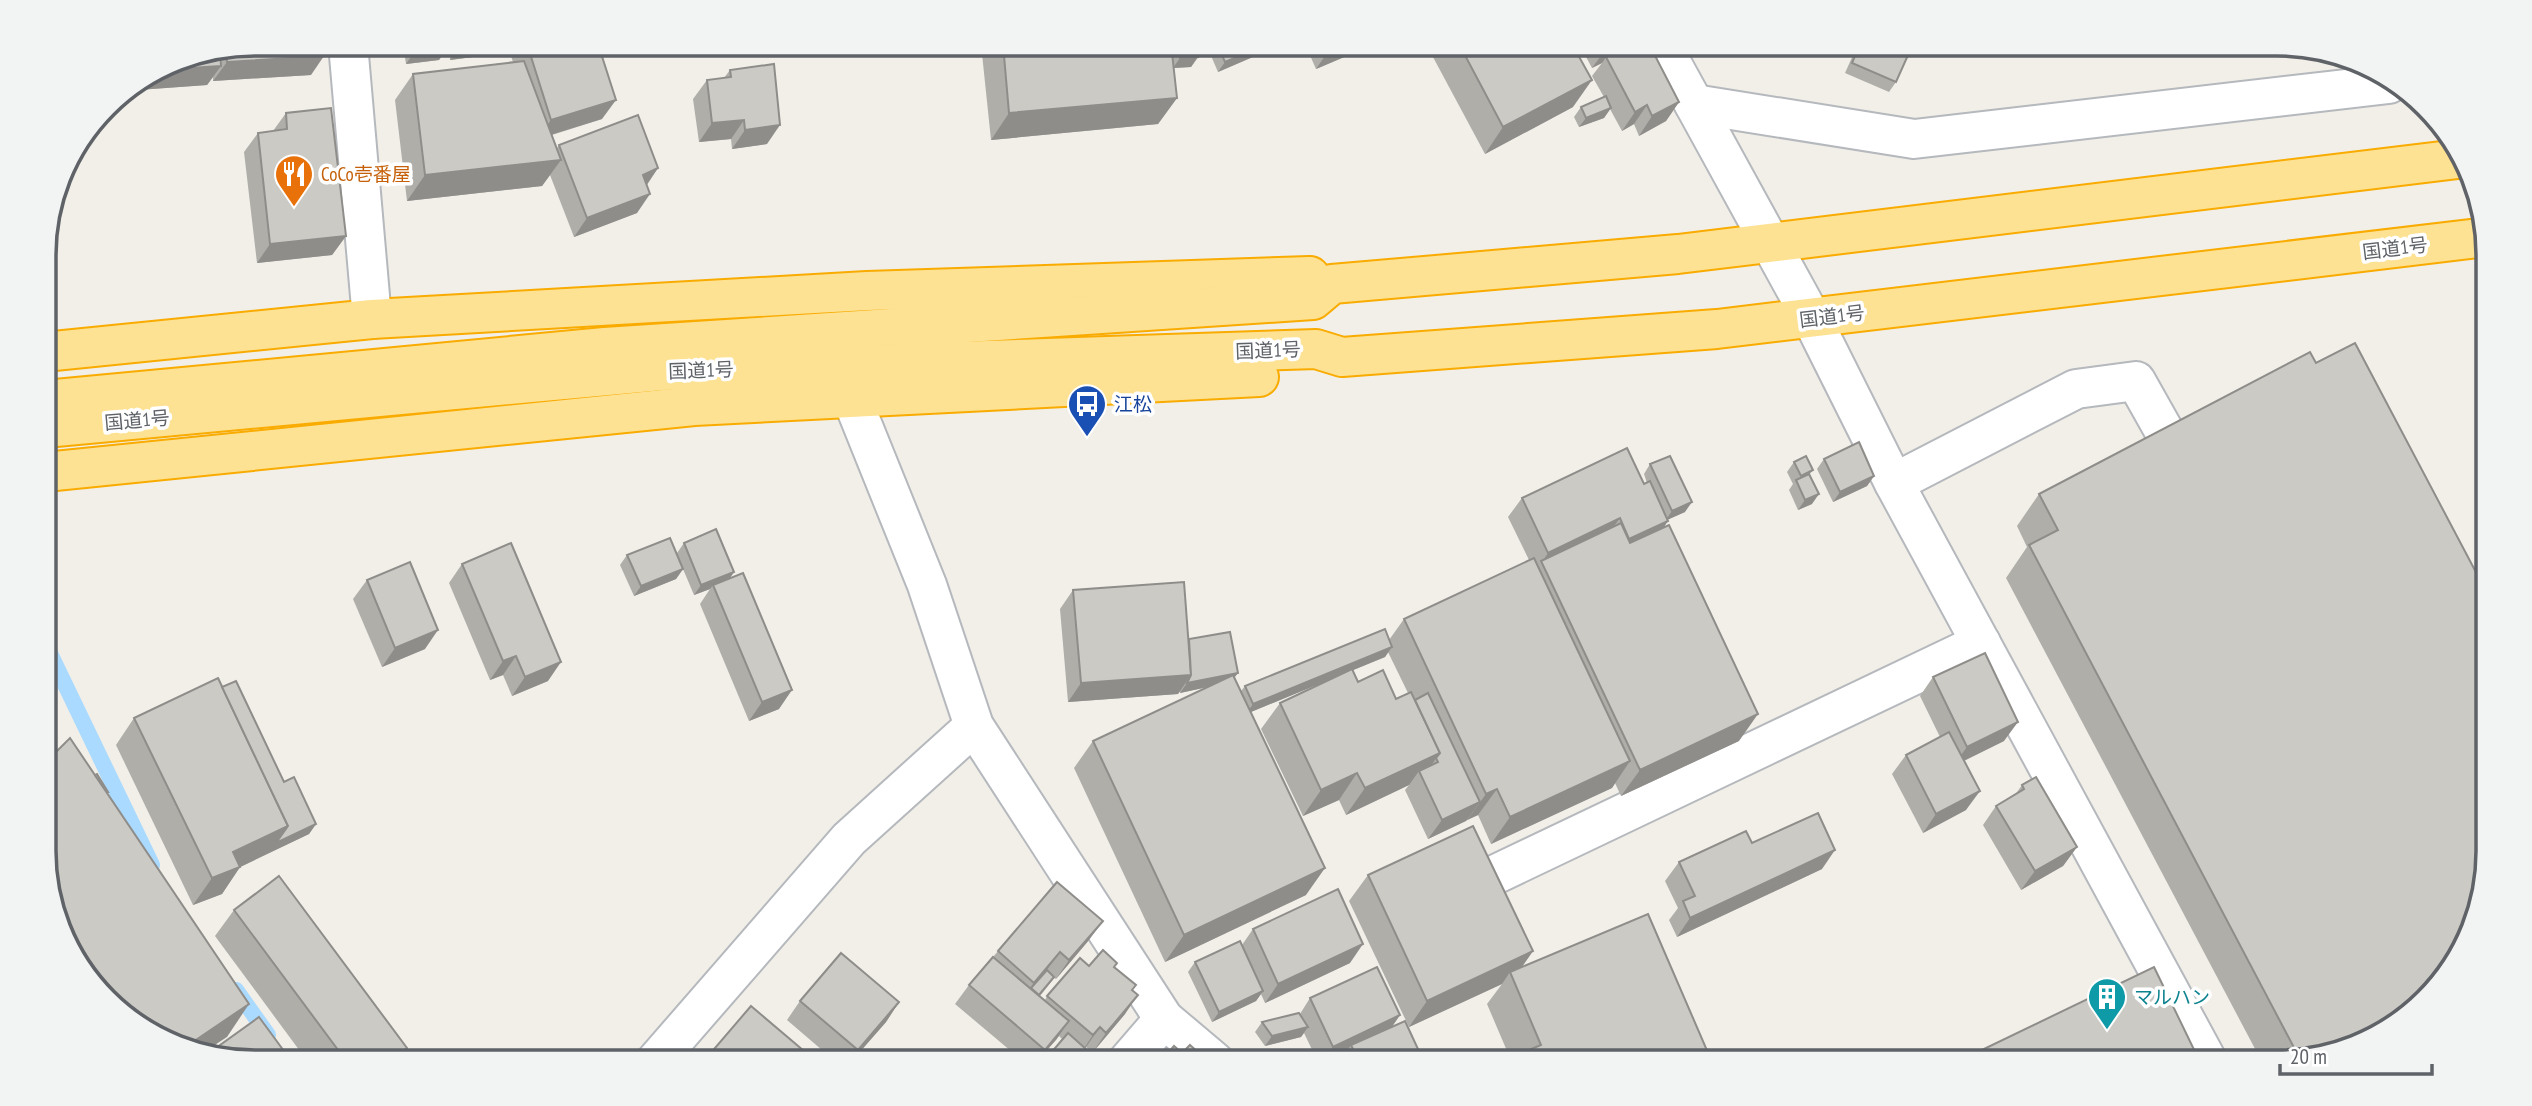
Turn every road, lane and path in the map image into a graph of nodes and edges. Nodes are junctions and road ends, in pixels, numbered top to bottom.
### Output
1 (349, 56) edge
2 (1668, 56) edge
3 (2380, 85) edge
4 (1694, 104) junction
5 (2451, 160) edge
6 (2475, 238) edge
7 (1771, 243) junction
8 (1332, 284) junction
9 (372, 319) junction
10 (1812, 319) junction
11 (56, 351) edge
12 (1342, 357) junction
13 (605, 361) junction
14 (56, 399) edge
15 (852, 399) junction
16 (56, 427) edge
17 (2172, 445) edge
18 (56, 471) edge
19 (1894, 483) junction
20 (1981, 643) junction
21 (974, 726) junction
22 (1488, 877) edge
23 (1164, 1019) junction
24 (665, 1050) edge
25 (1137, 1050) edge
26 (1201, 1050) edge
27 (2201, 1050) edge

1 - 9 street
2 - 4 street
3 - 4 street
4 - 7 street
5 - 7 highway, 国道1号
6 - 10 highway, 国道1号
7 - 8 highway, 国道1号
7 - 10 street
8 - 9 highway
8 - 13 highway, 国道1号
9 - 11 highway
10 - 12 highway, 国道1号
10 - 19 street
12 - 13 highway, 国道1号
12 - 15 highway
13 - 14 highway, 国道1号
13 - 16 highway, 国道1号
15 - 18 highway
15 - 21 street
17 - 19 street
19 - 20 street
20 - 22 street
20 - 27 street
21 - 23 street
21 - 24 street
23 - 25 street
23 - 26 street

